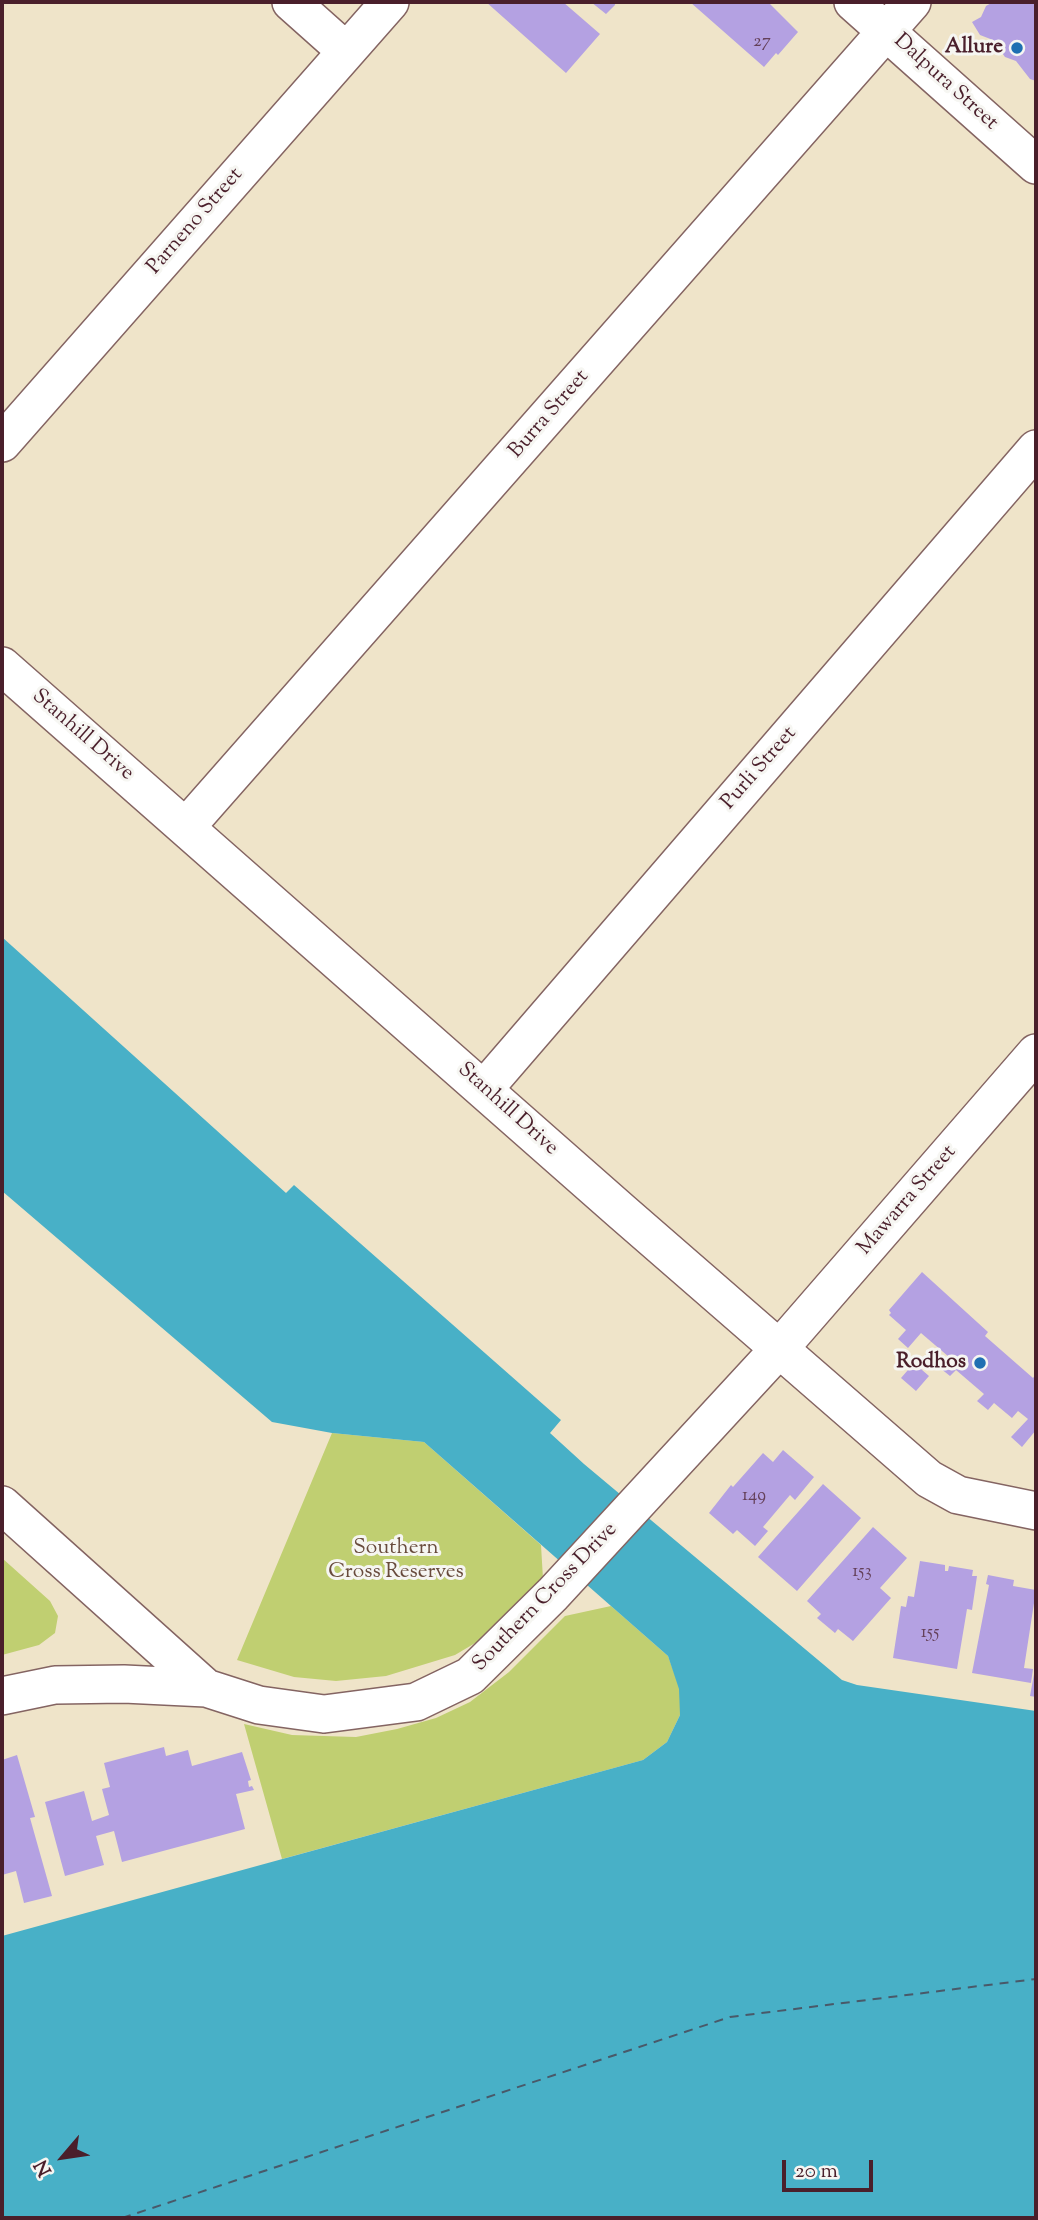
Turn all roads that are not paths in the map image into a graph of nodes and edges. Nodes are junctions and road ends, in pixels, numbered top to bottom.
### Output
1 (291, 2) edge
2 (390, 2) edge
3 (853, 2) edge
4 (912, 2) edge
5 (887, 31) junction
6 (346, 51) junction
7 (1036, 165) edge
8 (2, 443) edge
9 (1036, 449) edge
10 (2, 666) edge
11 (186, 827) junction
12 (1036, 1053) edge
13 (484, 1089) junction
14 (779, 1349) junction
15 (2, 1505) edge
16 (1036, 1511) edge
17 (206, 1688) junction
18 (2, 1696) edge

1 - 6 street
2 - 6 street, Parneno Street
3 - 5 street, Dalpura Street
4 - 5 street, Burra Street
5 - 7 street, Dalpura Street
5 - 11 street, Burra Street
6 - 8 street, Parneno Street
9 - 13 street, Purli Street
10 - 11 street, Stanhill Drive
11 - 13 street, Stanhill Drive
12 - 14 street, Mawarra Street
13 - 14 street, Stanhill Drive
14 - 16 street, Stanhill Drive
14 - 17 street, Southern Cross Drive
15 - 17 street, Southern Cross Drive
17 - 18 street, Southern Cross Drive

